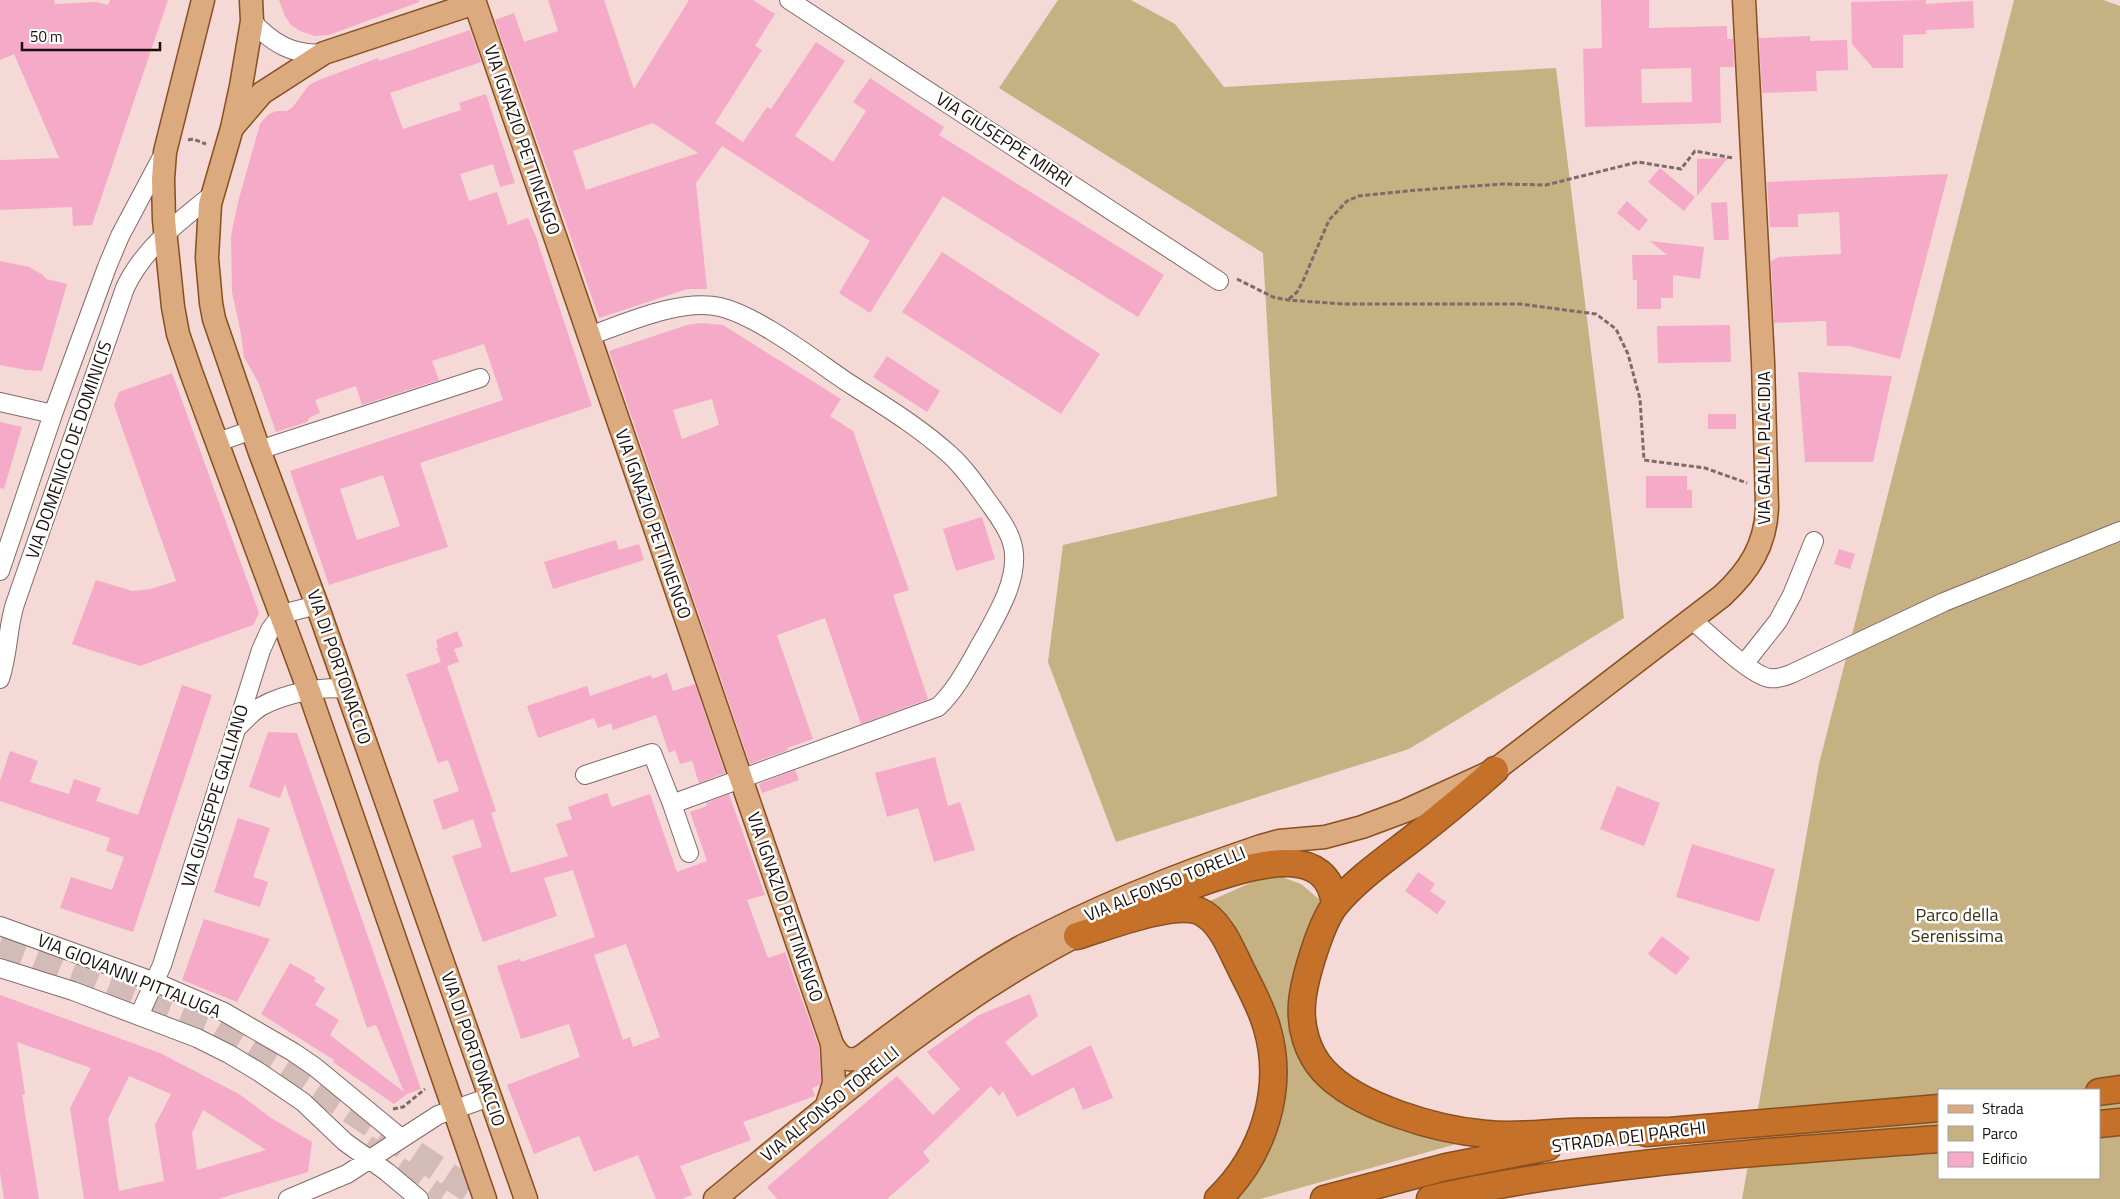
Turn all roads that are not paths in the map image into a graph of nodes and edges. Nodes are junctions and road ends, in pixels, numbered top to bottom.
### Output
1 (203, 0) edge
2 (789, 0) edge
3 (1744, 0) edge
4 (480, 1) edge
5 (250, 6) edge
6 (324, 53) junction
7 (232, 128) junction
8 (172, 147) junction
9 (212, 195) junction
10 (166, 235) junction
11 (1219, 281) road end
12 (589, 336) junction
13 (480, 378) dead end
14 (0, 402) edge
15 (53, 414) junction
16 (255, 440) junction
17 (218, 442) junction
18 (2120, 531) edge
19 (1814, 541) dead end
20 (0, 571) edge
21 (318, 605) junction
22 (282, 614) junction
23 (1691, 619) junction
24 (1744, 664) junction
25 (0, 679) edge
26 (347, 690) junction
27 (309, 691) junction
28 (238, 727) junction
29 (1495, 770) junction
30 (585, 774) dead end
31 (740, 778) junction
32 (672, 804) junction
33 (689, 853) dead end
34 (1335, 905) junction
35 (0, 926) edge
36 (1077, 936) junction
37 (0, 968) edge
38 (155, 982) junction
39 (140, 1016) junction
40 (832, 1044) junction
41 (862, 1056) joint
42 (2120, 1089) edge
43 (2100, 1092) edge
44 (490, 1097) junction
45 (452, 1108) junction
46 (826, 1108) junction
47 (1938, 1108) edge
48 (2120, 1122) edge
49 (2100, 1124) edge
50 (1664, 1131) junction
51 (401, 1138) junction
52 (1938, 1139) edge
53 (370, 1160) junction
54 (288, 1199) edge
55 (420, 1199) edge
56 (485, 1199) edge
57 (526, 1199) edge
58 (715, 1199) edge
59 (1218, 1199) edge
60 (1324, 1199) edge
61 (1430, 1199) edge

1 - 8 main road, VIA DI PORTONACCIO
2 - 11 street, VIA GIUSEPPE MIRRI
3 - 23 main road, VIA GALLA PLACIDIA
4 - 6 main road
4 - 12 main road, VIA IGNAZIO PETTINENGO
5 - 6 street
5 - 7 main road, VIA DI PORTONACCIO
6 - 7 main road
7 - 9 main road, VIA DI PORTONACCIO
8 - 10 main road, VIA DI PORTONACCIO
8 - 15 street, VIA DOMENICO DE DOMINICIS
9 - 10 street, VIA DOMENICO DE DOMINICIS
9 - 16 main road, VIA DI PORTONACCIO
10 - 17 main road, VIA DI PORTONACCIO
10 - 25 street, VIA DOMENICO DE DOMINICIS
12 - 31 main road, VIA IGNAZIO PETTINENGO
12 - 31 street
13 - 16 street
14 - 15 street
15 - 20 street, VIA DOMENICO DE DOMINICIS
16 - 17 street
16 - 21 main road, VIA DI PORTONACCIO
17 - 22 main road, VIA DI PORTONACCIO
18 - 24 street
19 - 24 street
21 - 22 street
21 - 26 main road, VIA DI PORTONACCIO
22 - 27 main road, VIA DI PORTONACCIO
22 - 28 street, VIA GIUSEPPE GALLIANO
23 - 24 street
23 - 29 main road, VIA GALLA PLACIDIA
26 - 27 street
26 - 44 main road, VIA DI PORTONACCIO
27 - 28 street
27 - 45 main road, VIA DI PORTONACCIO
28 - 38 street, VIA GIUSEPPE GALLIANO
29 - 34 highway
29 - 41 main road, VIA ALFONSO TORELLI
30 - 32 street
31 - 32 street
31 - 40 main road, VIA IGNAZIO PETTINENGO
32 - 33 street
34 - 36 highway
34 - 50 highway
35 - 38 street, VIA GIOVANNI PITTALUGA
36 - 46 main road, VIA ALFONSO TORELLI
36 - 59 highway
37 - 39 street, VIA GIOVANNI PITTALUGA
38 - 39 street, VIA GIUSEPPE GALLIANO
38 - 51 street, VIA GIOVANNI PITTALUGA
39 - 53 street, VIA GIOVANNI PITTALUGA
40 - 41 main road, VIA IGNAZIO PETTINENGO
40 - 46 main road, VIA IGNAZIO PETTINENGO
42 - 43 highway
44 - 45 street
44 - 57 main road, VIA DI PORTONACCIO
45 - 51 street
45 - 56 main road, VIA DI PORTONACCIO
46 - 58 main road, VIA ALFONSO TORELLI
47 - 50 highway, STRADA DEI PARCHI
48 - 49 highway
50 - 60 highway, STRADA DEI PARCHI
51 - 53 street
52 - 61 highway, STRADA DEI PARCHI
53 - 54 street
53 - 55 street, VIA GIOVANNI PITTALUGA

